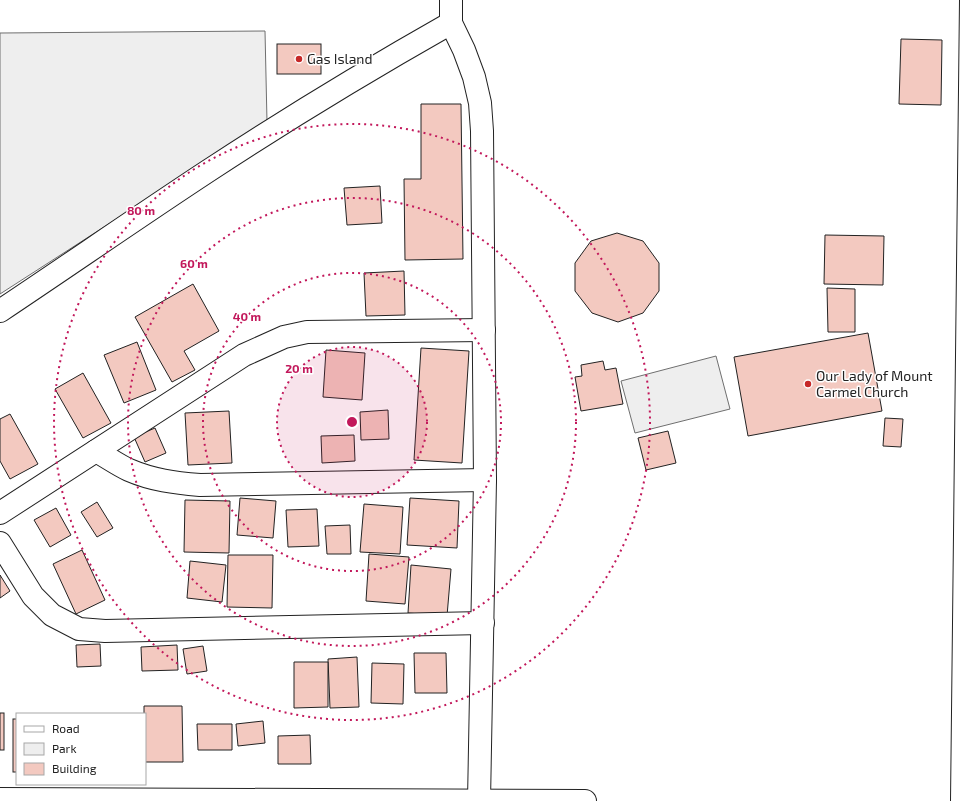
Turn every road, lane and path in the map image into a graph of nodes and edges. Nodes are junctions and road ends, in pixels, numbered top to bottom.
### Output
1 (451, 0) edge
2 (971, 0) edge
3 (451, 23) junction
4 (0, 311) edge
5 (484, 330) junction
6 (96, 451) junction
7 (485, 480) junction
8 (0, 513) edge
9 (0, 543) edge
10 (483, 623) junction
11 (0, 799) edge
12 (480, 800) edge
13 (585, 801) edge
14 (962, 801) edge

1 - 3 street
2 - 14 street
3 - 4 street
3 - 5 street
5 - 6 street
5 - 7 street
6 - 7 street
6 - 8 street
7 - 10 street
9 - 10 street
10 - 12 street
11 - 12 street
12 - 13 street

